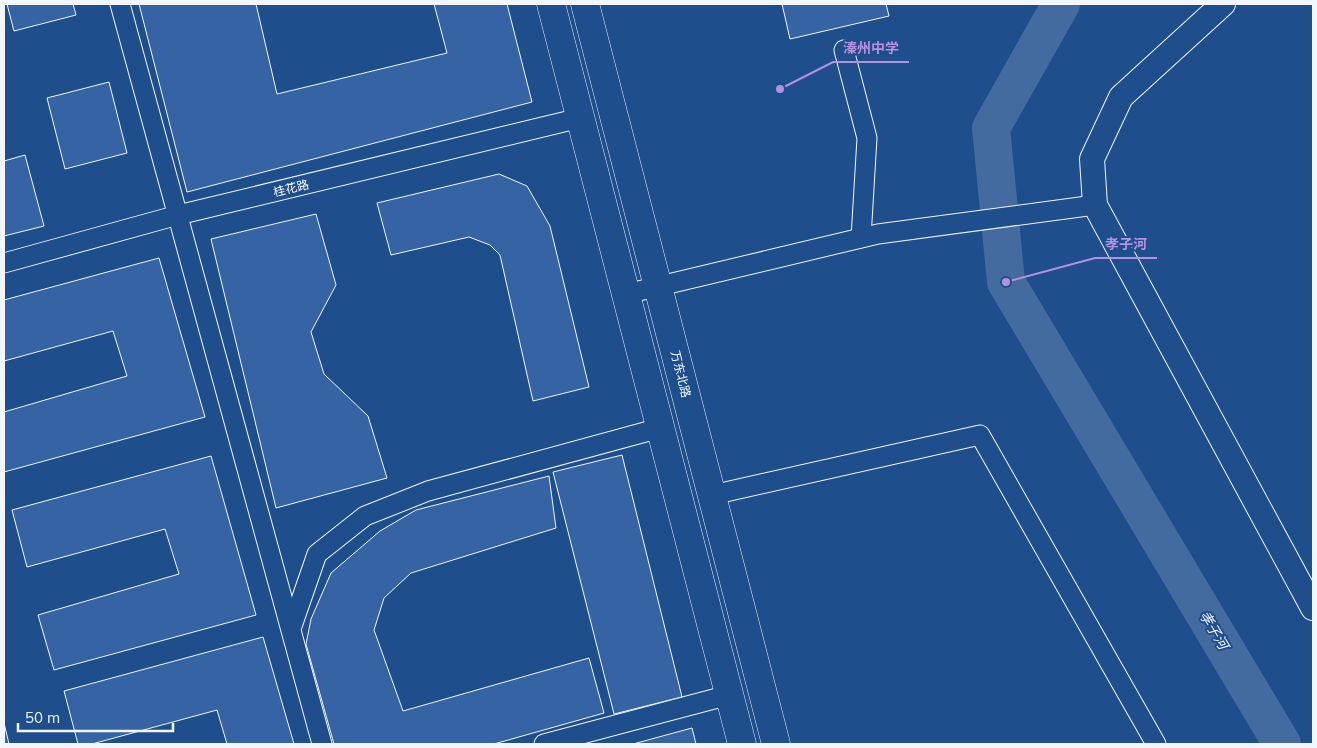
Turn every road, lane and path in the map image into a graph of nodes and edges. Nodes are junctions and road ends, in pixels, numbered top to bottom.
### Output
1 (120, 4) edge
2 (551, 4) edge
3 (585, 4) edge
4 (1223, 4) edge
5 (844, 50) dead end
6 (580, 118) junction
7 (1085, 206) junction
8 (178, 215) junction
9 (861, 238) junction
10 (4, 263) edge
11 (658, 286) junction
12 (626, 294) junction
13 (660, 428) junction
14 (712, 495) junction
15 (1313, 608) edge
16 (291, 629) junction
17 (729, 696) junction
18 (322, 744) edge
19 (544, 744) edge
20 (742, 744) edge
21 (776, 744) edge
22 (1156, 744) edge

1 - 8 street
2 - 6 main road
3 - 11 main road, 万东北路
4 - 7 street
5 - 9 street
6 - 8 street, 桂花路
6 - 12 main road
7 - 9 street
7 - 15 street
8 - 10 street, 桂花路
8 - 16 street
9 - 11 street
11 - 12 street
11 - 14 main road, 万东北路
12 - 13 main road
13 - 16 street
13 - 17 main road
14 - 21 main road, 万东北路
14 - 22 street
16 - 18 street
17 - 19 street
17 - 20 main road

